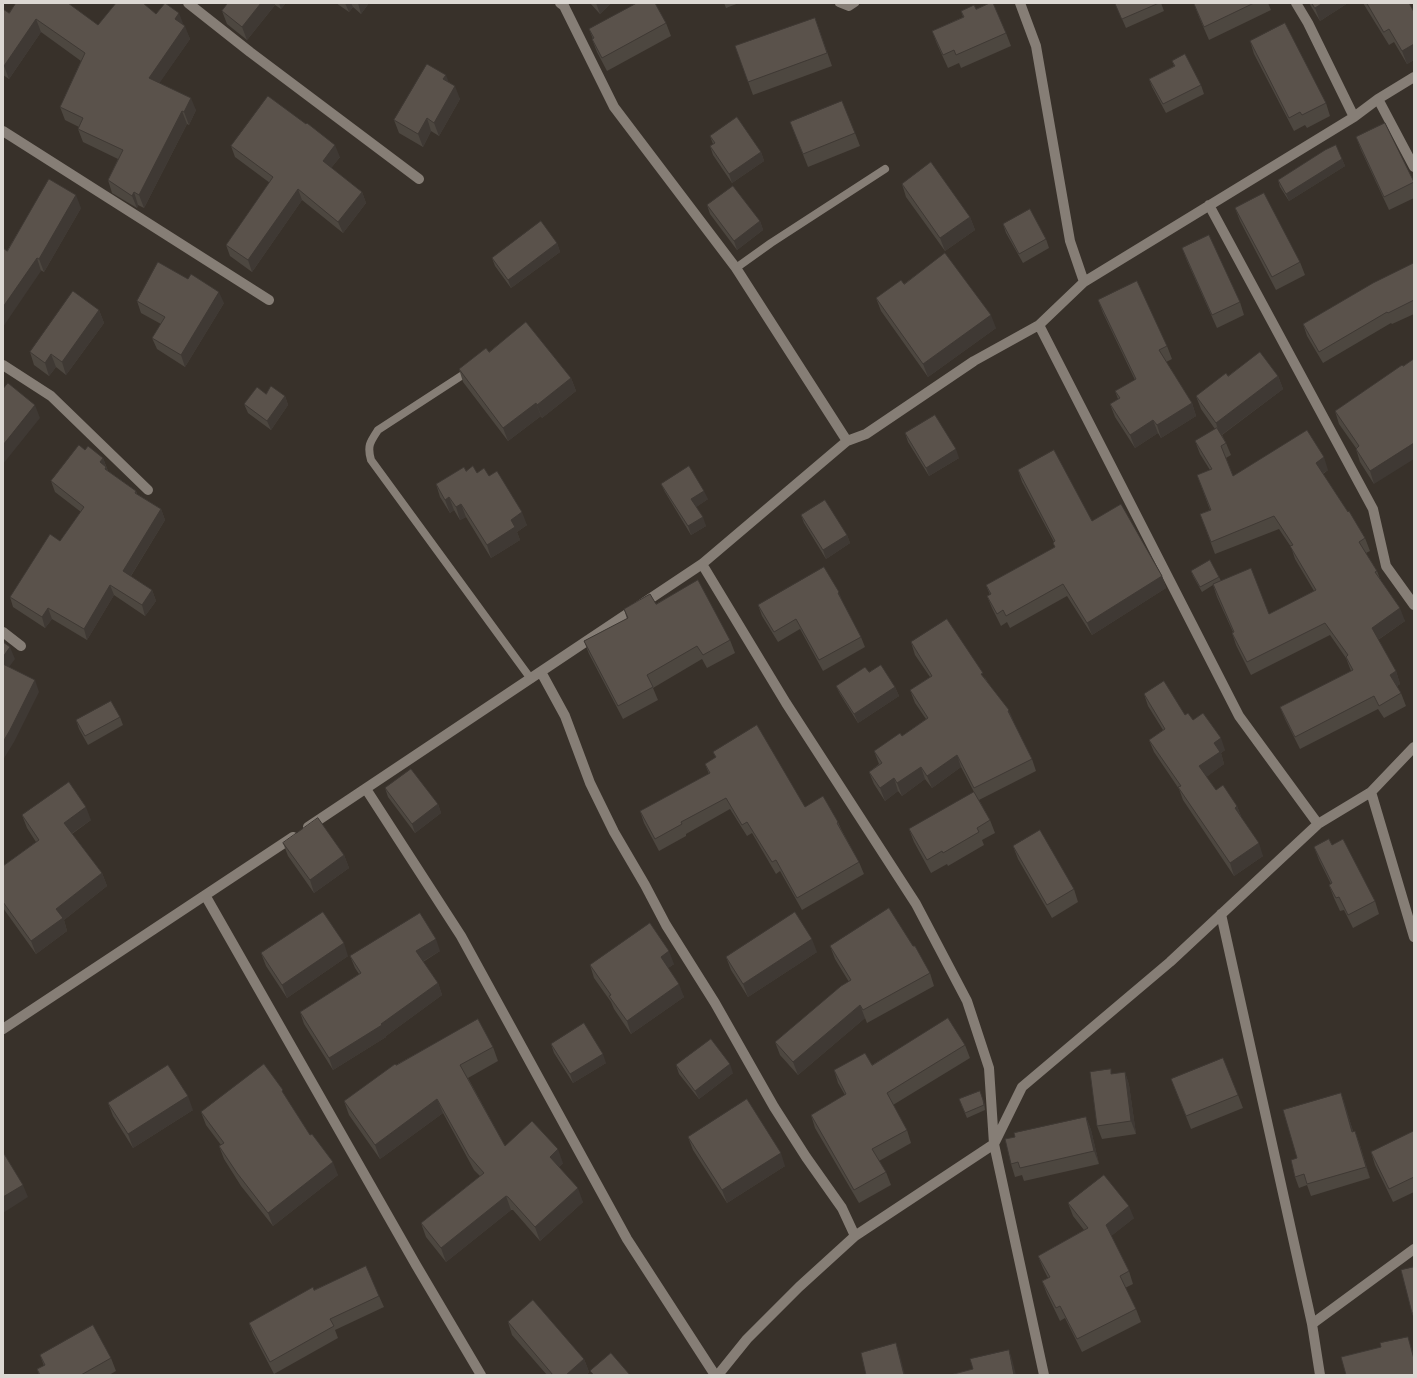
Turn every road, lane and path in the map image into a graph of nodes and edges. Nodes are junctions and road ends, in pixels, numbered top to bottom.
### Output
1 (188, 3) edge
2 (560, 3) edge
3 (839, 3) edge
4 (855, 3) edge
5 (1020, 3) edge
6 (1296, 3) edge
7 (1414, 77) edge
8 (1378, 99) junction
9 (1354, 117) junction
10 (3, 131) edge
11 (1414, 167) edge
12 (885, 169) dead end
13 (419, 179) dead end
14 (1209, 205) junction
15 (736, 268) junction
16 (1084, 282) junction
17 (269, 300) dead end
18 (1039, 325) junction
19 (3, 365) edge
20 (461, 376) edge
21 (847, 441) junction
22 (148, 490) dead end
23 (702, 564) junction
24 (1414, 605) edge
25 (3, 632) edge
26 (21, 646) dead end
27 (541, 672) junction
28 (531, 679) junction
29 (1414, 747) edge
30 (366, 789) junction
31 (1371, 792) junction
32 (1318, 824) junction
33 (205, 895) junction
34 (1221, 914) junction
35 (1414, 937) edge
36 (3, 1029) edge
37 (994, 1144) junction
38 (855, 1236) junction
39 (1414, 1249) edge
40 (1312, 1324) junction
41 (481, 1375) edge
42 (716, 1375) edge
43 (1044, 1375) edge
44 (1320, 1375) edge

1 - 13 street
2 - 15 street
3 - 4 lane
5 - 16 street
6 - 9 street
7 - 8 street
8 - 9 street
8 - 11 street
9 - 14 street
10 - 17 street
12 - 15 lane
14 - 16 street
14 - 24 street
15 - 21 street
16 - 18 street
18 - 21 street
18 - 32 street
19 - 22 street
20 - 28 lane
21 - 23 street
23 - 27 street
23 - 37 street
25 - 26 street
27 - 28 street
27 - 38 street
28 - 30 street
29 - 31 street
30 - 33 street
30 - 42 street
31 - 32 street
31 - 35 street
32 - 34 street
33 - 36 street
33 - 41 street
34 - 37 street
34 - 40 street
37 - 38 street
37 - 43 street
38 - 42 street
39 - 40 street
40 - 44 street

